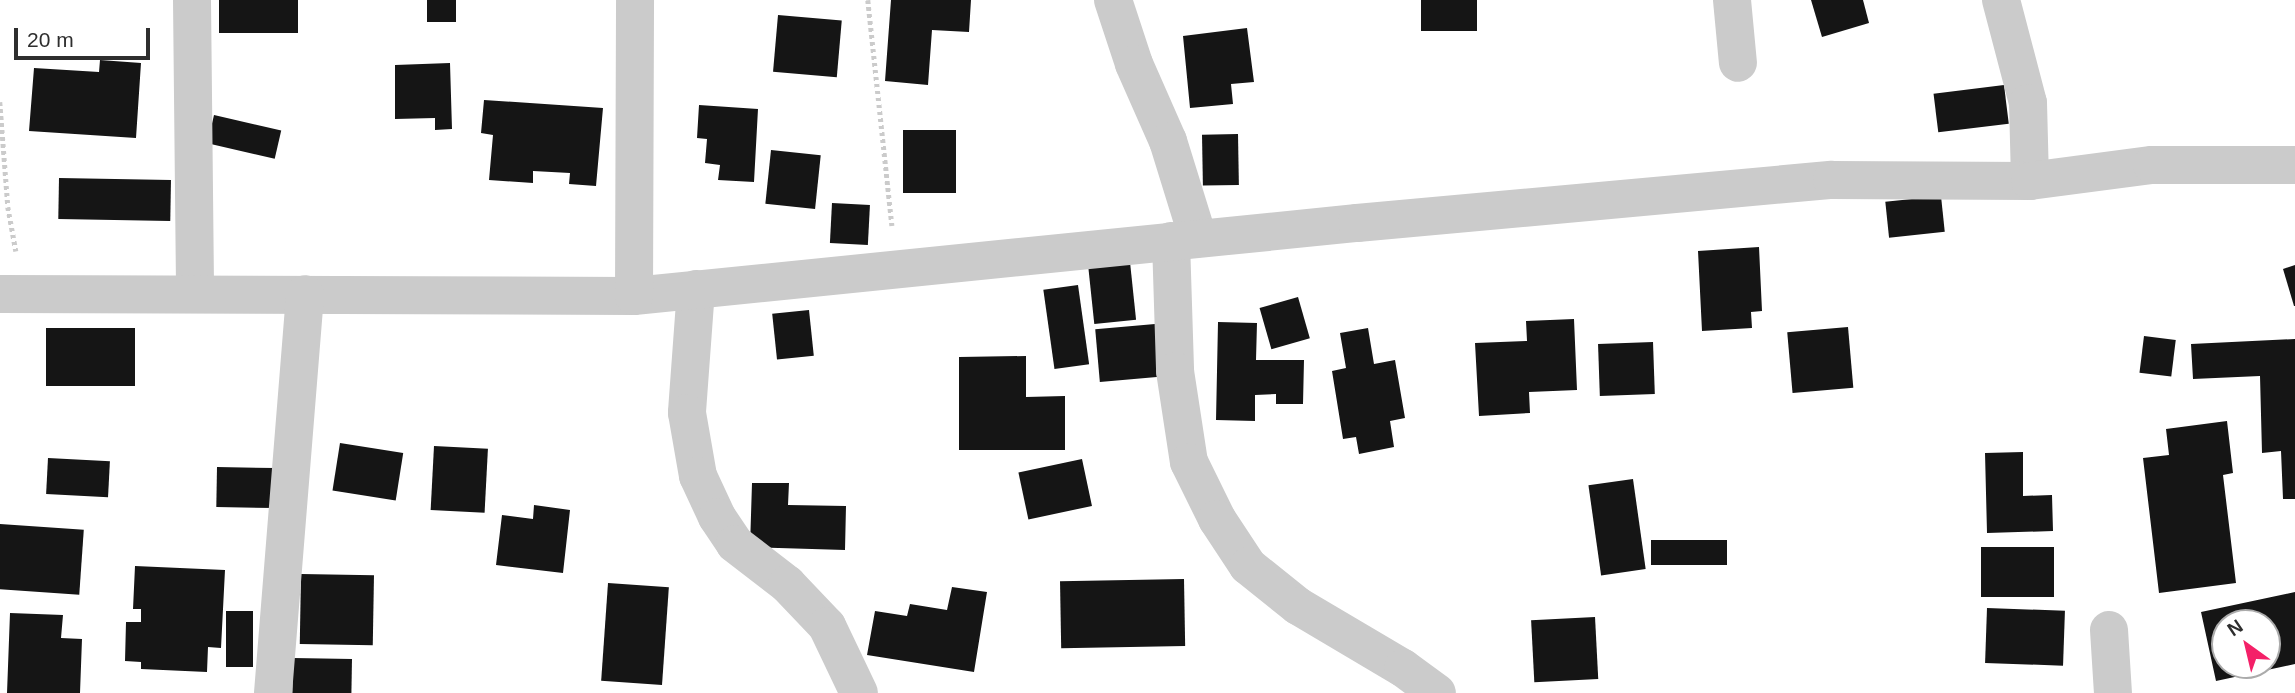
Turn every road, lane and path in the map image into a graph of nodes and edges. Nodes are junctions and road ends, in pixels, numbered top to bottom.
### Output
1 (192, 0) edge
2 (635, 0) edge
3 (868, 0) edge
4 (1113, 0) edge
5 (1732, 0) edge
6 (2001, 0) edge
7 (1738, 62) dead end
8 (0, 102) edge
9 (2295, 165) edge
10 (2030, 180) junction
11 (1185, 240) junction
12 (897, 269) junction
13 (696, 289) junction
14 (195, 293) junction
15 (305, 294) junction
16 (12, 295) edge
17 (634, 296) junction
18 (2109, 630) dead end
19 (273, 693) edge
20 (859, 693) edge
21 (1437, 693) edge
22 (2113, 693) edge

1 - 14 street
2 - 17 street
3 - 12 path
4 - 11 street
5 - 7 street
6 - 10 street
8 - 16 path
9 - 10 street
10 - 11 street
11 - 12 street
11 - 21 street
12 - 13 street
13 - 17 street
13 - 20 street
14 - 15 street
14 - 16 street
15 - 17 street
15 - 19 street
18 - 22 street

